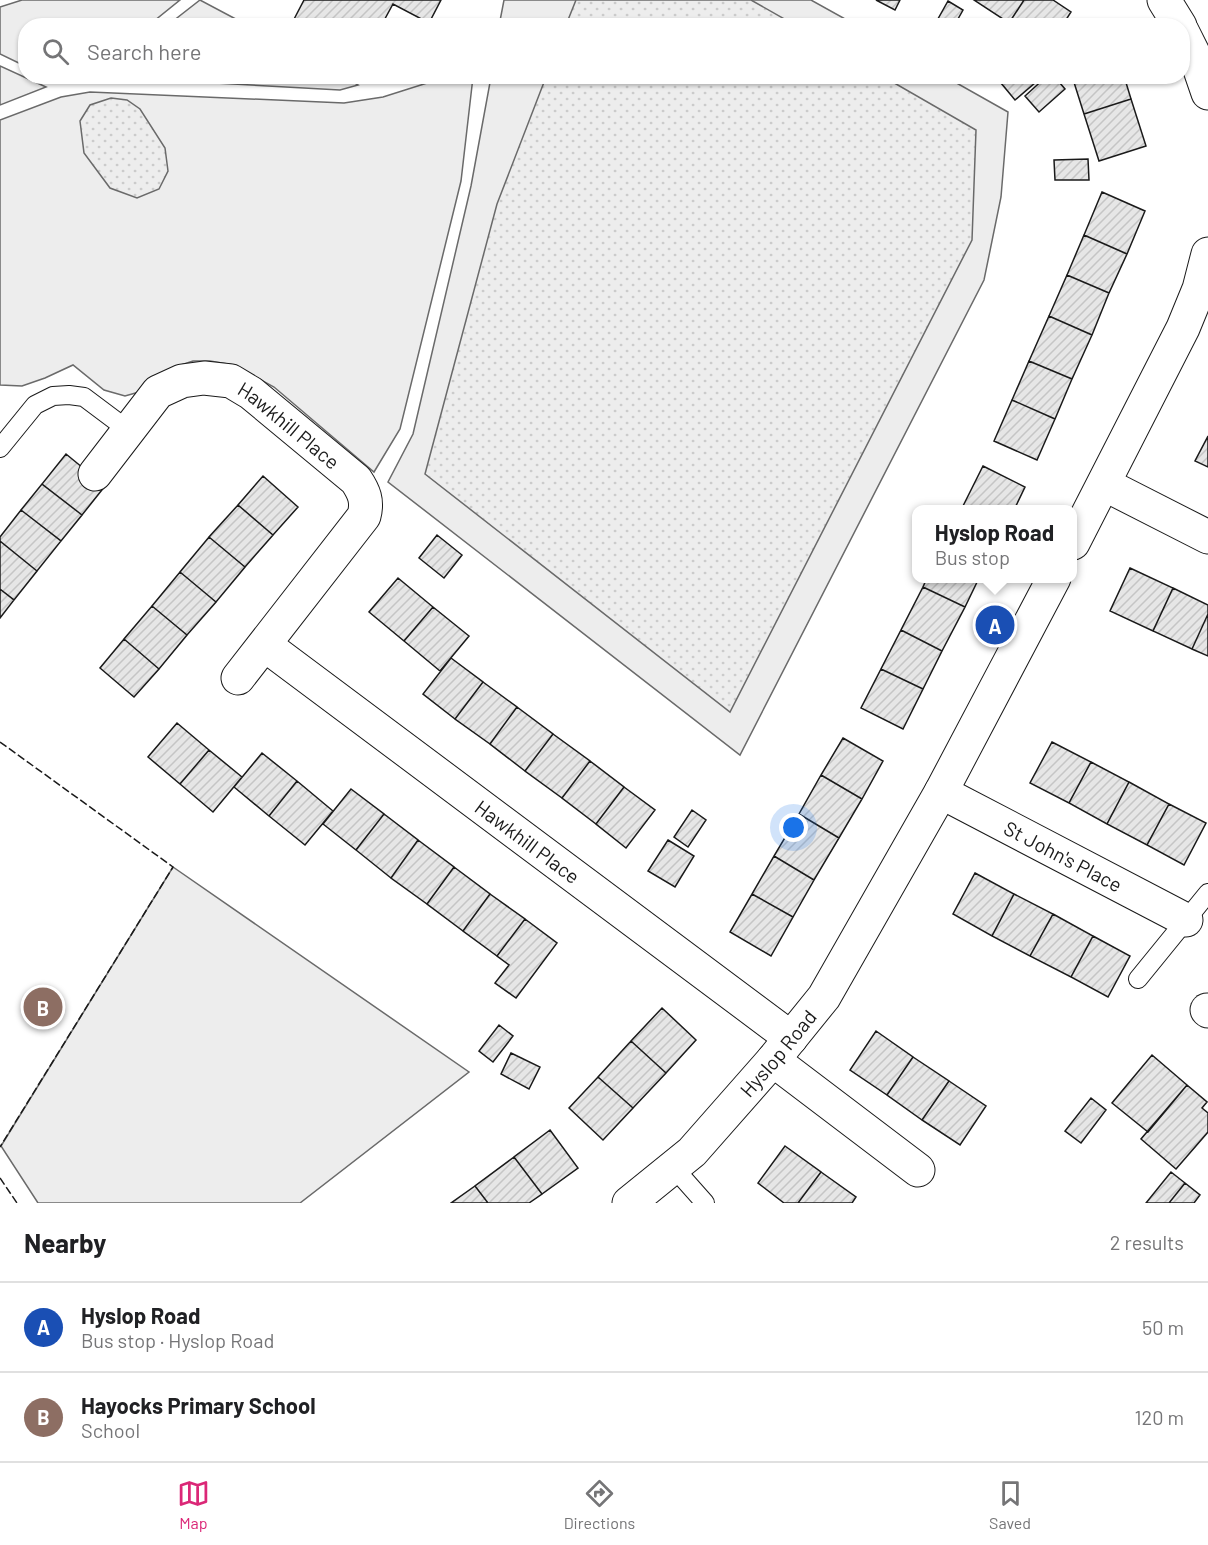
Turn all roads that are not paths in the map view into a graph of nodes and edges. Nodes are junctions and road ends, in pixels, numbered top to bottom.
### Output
1 (1164, 0) edge
2 (1175, 18) edge
3 (1190, 47) edge
4 (1208, 93) edge
5 (1208, 254) edge
6 (128, 430) junction
7 (0, 448) edge
8 (95, 474) dead end
9 (1104, 484) junction
10 (1077, 535) edge
11 (1208, 537) edge
12 (1052, 583) edge
13 (265, 645) junction
14 (238, 678) dead end
15 (941, 792) junction
16 (1208, 893) edge
17 (1186, 920) junction
18 (1138, 979) dead end
19 (782, 1049) junction
20 (674, 1168) junction
21 (918, 1170) dead end
22 (629, 1203) edge
23 (705, 1203) edge

1 - 2 street
3 - 4 street
5 - 9 street
6 - 7 lane
6 - 8 street, Hawkhill Place
6 - 13 street, Hawkhill Place
9 - 10 street
9 - 11 street
12 - 15 street, Hyslop Road
13 - 14 street, Hawkhill Place
13 - 19 street, Hawkhill Place
15 - 17 street, St John's Place
15 - 19 street, Hyslop Road
16 - 17 lane
17 - 18 lane
19 - 20 street, Hyslop Road
19 - 21 street, Hawkhill Place
20 - 22 street, Hyslop Road
20 - 23 lane

